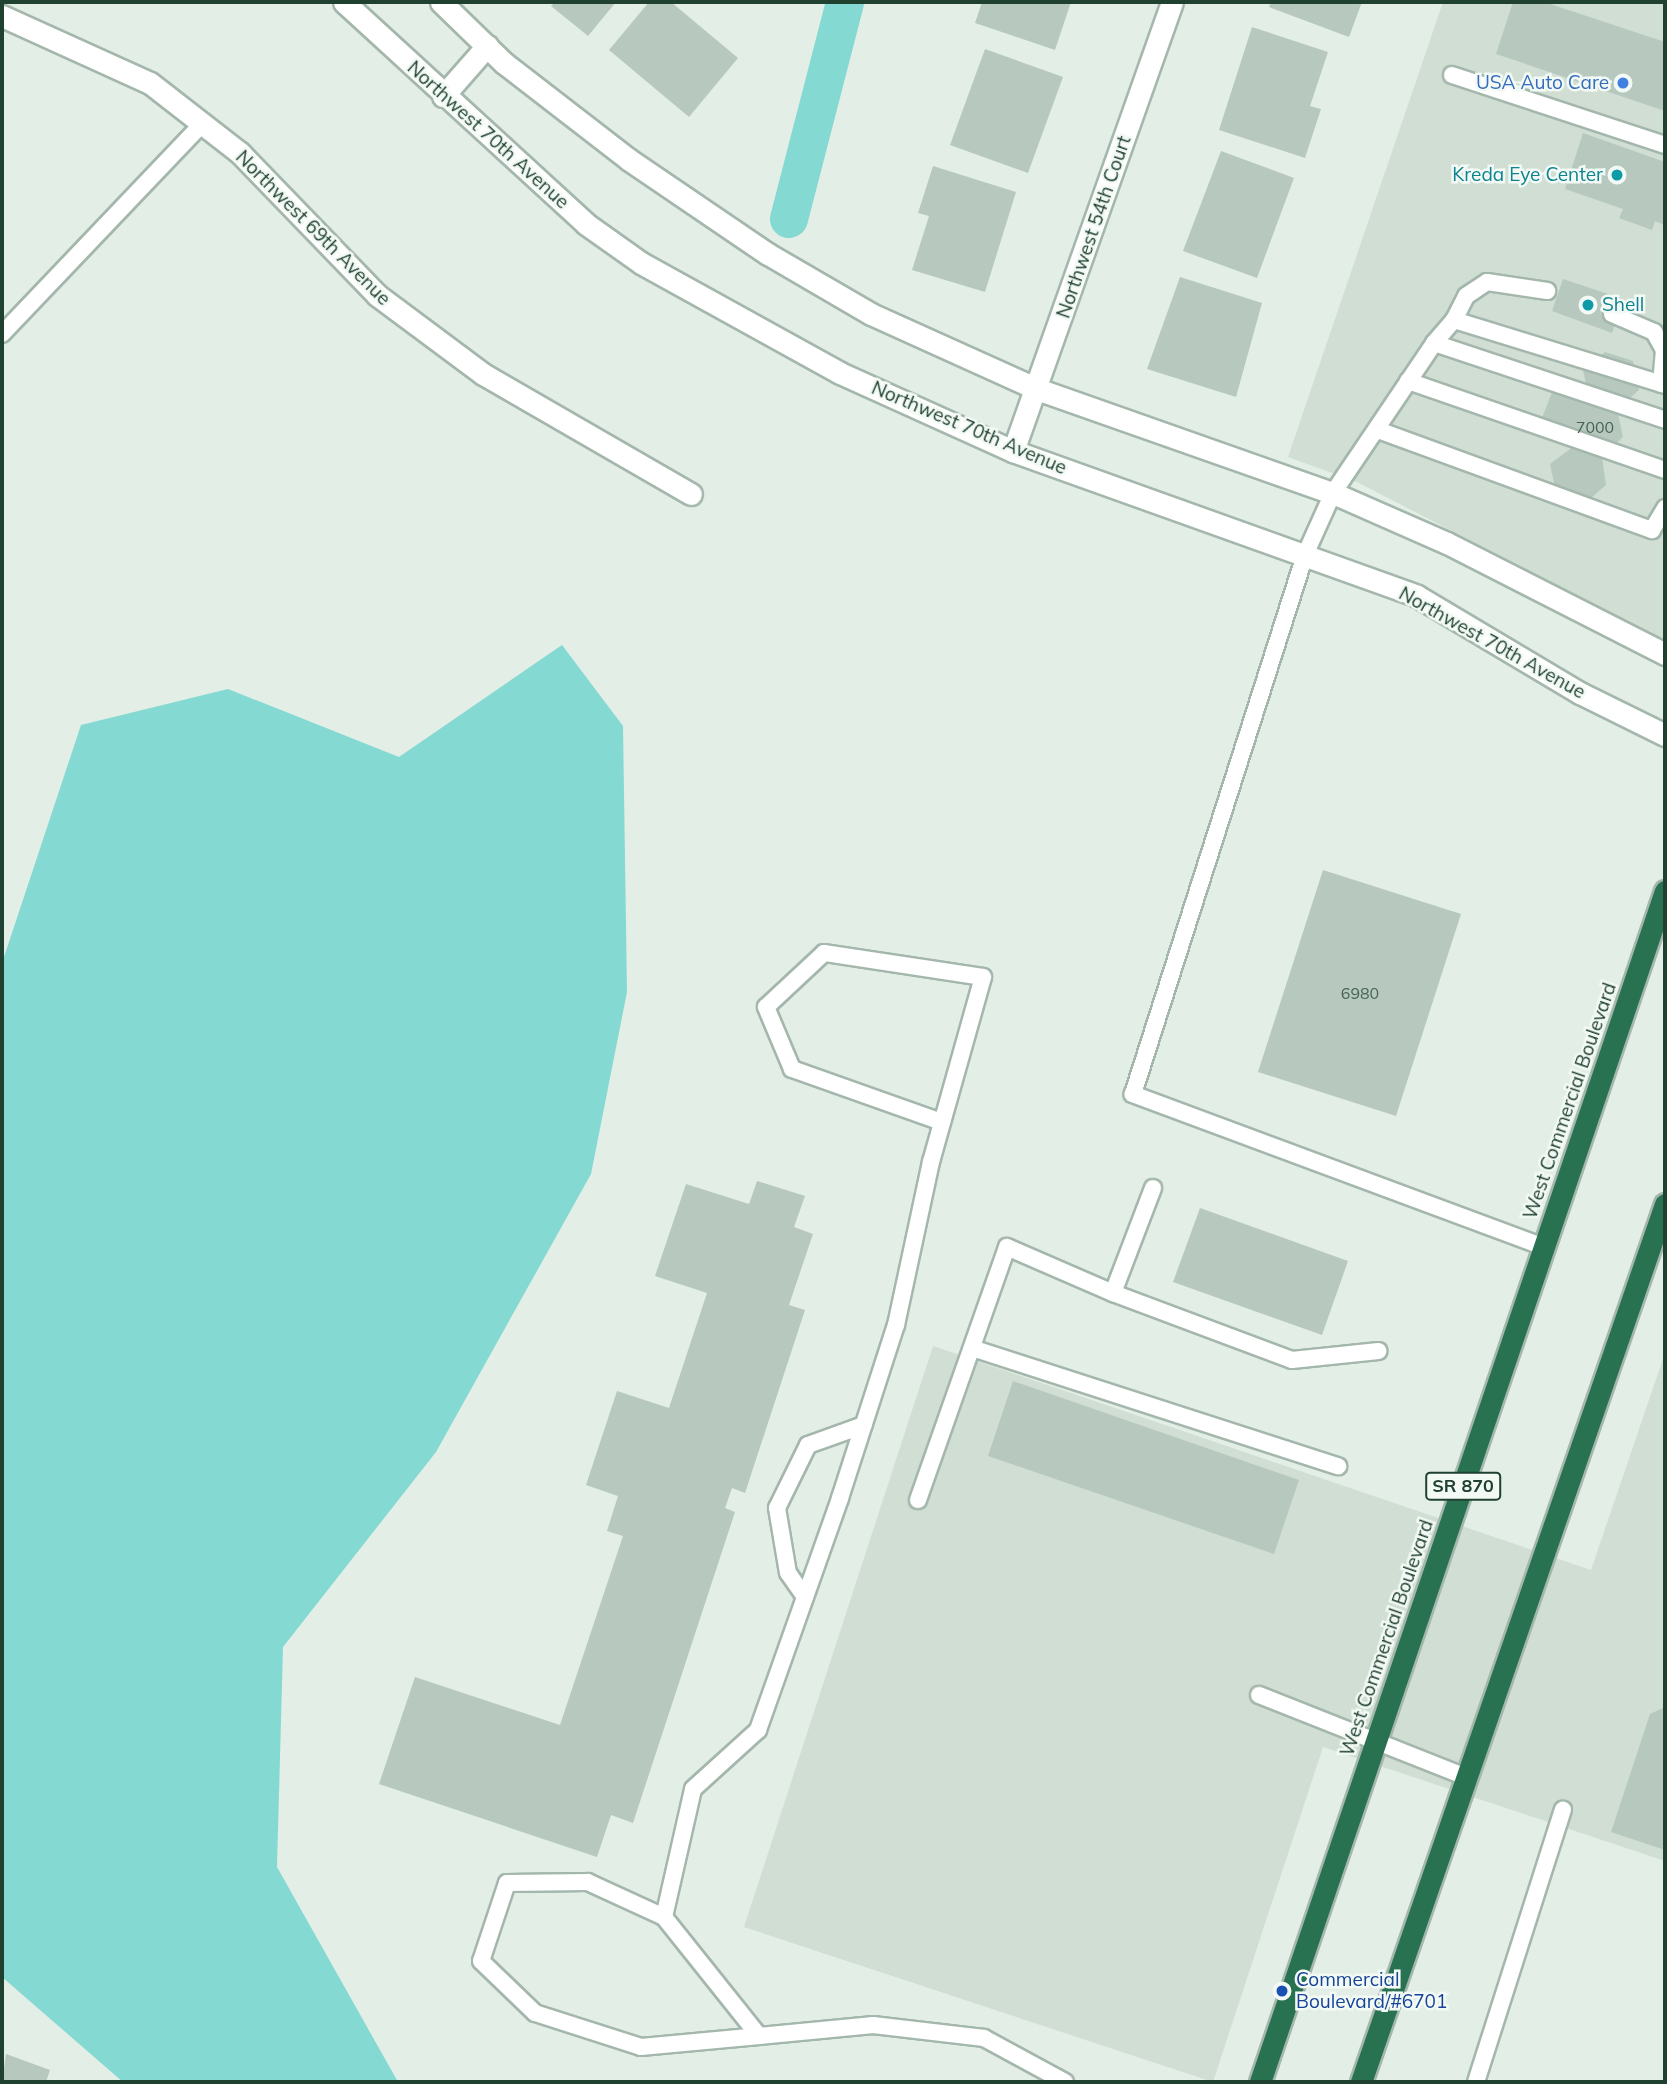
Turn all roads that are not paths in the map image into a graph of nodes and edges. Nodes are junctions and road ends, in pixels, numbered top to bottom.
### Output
1 (344, 2) edge
2 (441, 2) edge
3 (1172, 2) edge
4 (2, 16) edge
5 (487, 46) junction
6 (1452, 75) dead end
7 (443, 96) junction
8 (202, 124) junction
9 (1665, 145) edge
10 (1547, 291) dead end
11 (1612, 314) dead end
12 (1454, 320) junction
13 (2, 334) edge
14 (1434, 344) junction
15 (1408, 381) junction
16 (1663, 384) edge
17 (1037, 389) junction
18 (1665, 420) edge
19 (1378, 430) junction
20 (1013, 451) junction
21 (1665, 470) edge
22 (1333, 493) junction
23 (691, 494) dead end
24 (1665, 508) edge
25 (1305, 555) junction
26 (1665, 654) edge
27 (1665, 735) edge
28 (1665, 891) edge
29 (942, 1122) junction
30 (1153, 1188) dead end
31 (1665, 1205) edge
32 (1544, 1247) junction
33 (1113, 1293) junction
34 (972, 1348) junction
35 (1379, 1351) dead end
36 (864, 1425) junction
37 (1338, 1466) dead end
38 (918, 1500) dead end
39 (805, 1597) junction
40 (1259, 1695) dead end
41 (1376, 1742) junction
42 (1469, 1778) junction
43 (1563, 1810) dead end
44 (664, 1917) junction
45 (758, 2036) junction
46 (1065, 2082) edge
47 (1260, 2082) edge
48 (1361, 2082) edge
49 (1476, 2082) edge

1 - 7 street, Northwest 70th Avenue
2 - 5 street
3 - 17 street, Northwest 54th Court
4 - 8 street, Northwest 69th Avenue
5 - 7 street
5 - 17 street
6 - 9 lane
7 - 20 street, Northwest 70th Avenue
8 - 13 lane
8 - 23 street, Northwest 69th Avenue
10 - 12 lane
11 - 16 lane
12 - 14 lane
12 - 16 lane
14 - 15 lane
14 - 18 lane
15 - 19 lane
15 - 21 lane
17 - 20 street, Northwest 54th Court
17 - 22 street
19 - 22 lane
19 - 24 lane
20 - 25 street, Northwest 70th Avenue
22 - 25 lane
22 - 26 street
25 - 27 street, Northwest 70th Avenue
25 - 32 lane
28 - 32 highway, West Commercial Boulevard / SR 870
29 - 29 lane
29 - 36 lane
30 - 33 lane
31 - 42 highway
32 - 41 highway, West Commercial Boulevard / SR 870
33 - 34 lane
33 - 35 lane
34 - 37 lane
34 - 38 lane
36 - 39 lane
36 - 39 lane
39 - 44 lane
40 - 41 lane
41 - 42 lane
41 - 47 highway, West Commercial Boulevard / SR 870
42 - 48 highway
43 - 49 lane
44 - 45 lane
44 - 45 lane
45 - 46 lane

